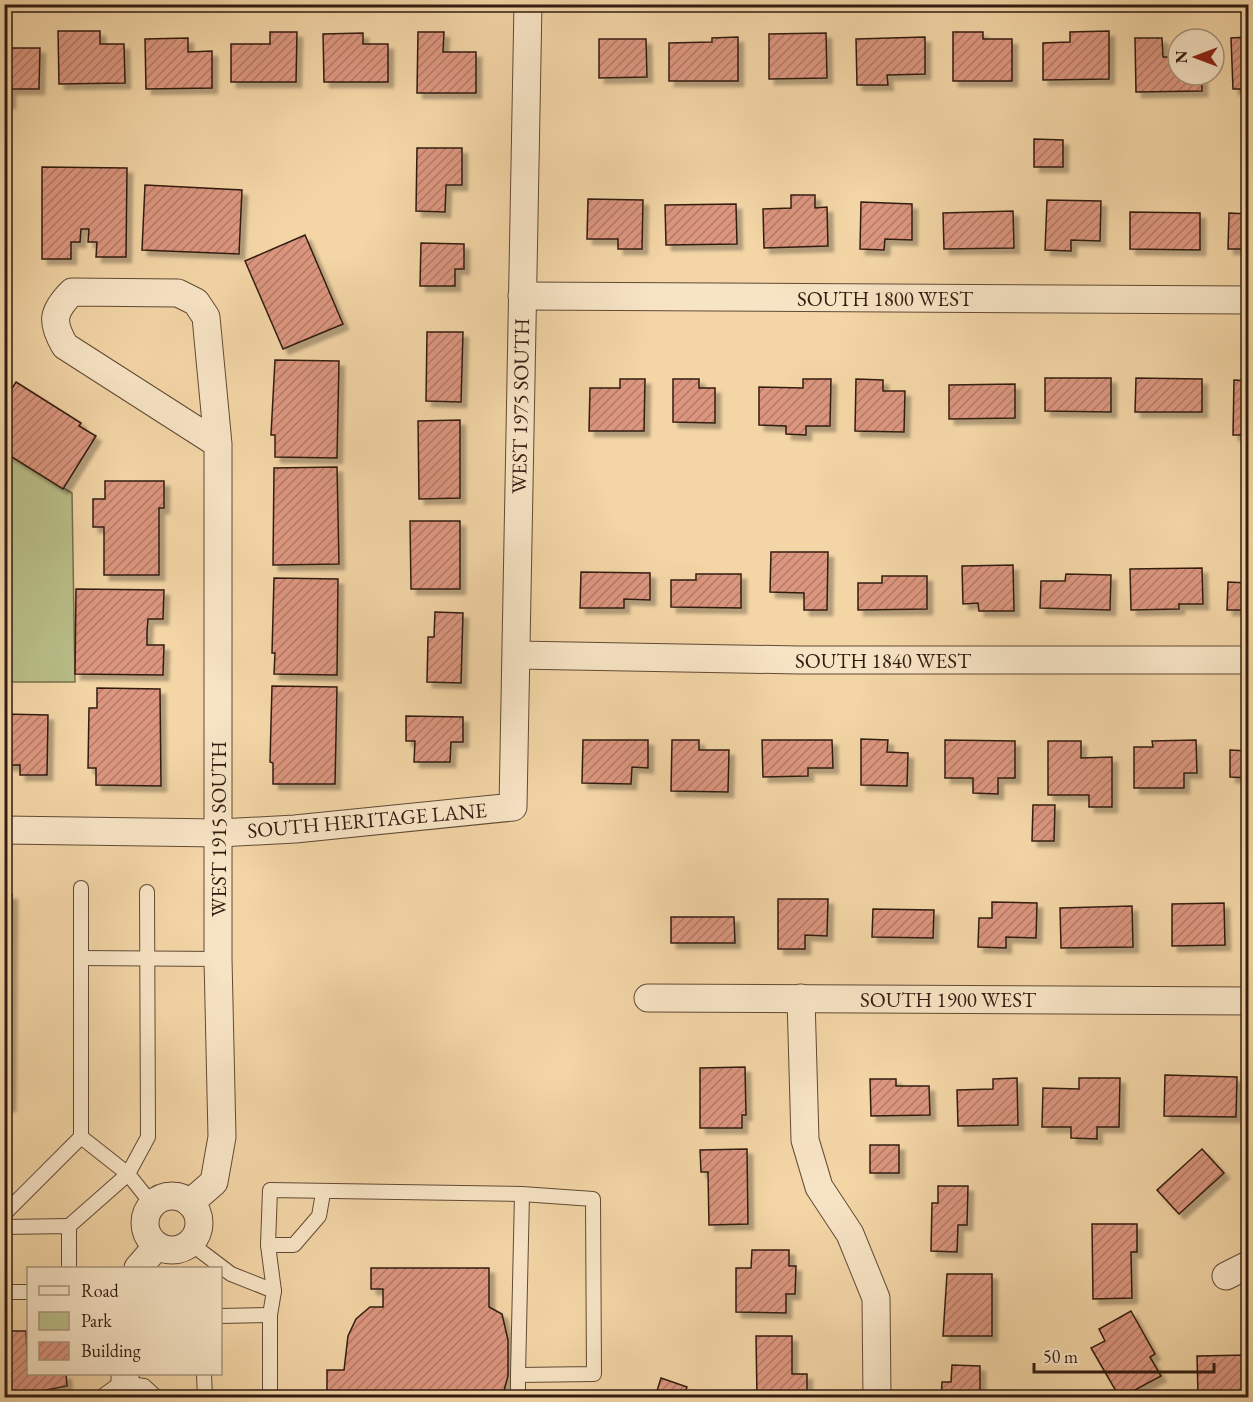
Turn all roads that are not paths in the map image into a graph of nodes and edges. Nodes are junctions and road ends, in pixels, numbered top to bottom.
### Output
1 (528, 4) edge
2 (522, 296) junction
3 (1248, 300) edge
4 (218, 444) junction
5 (517, 655) junction
6 (1248, 660) edge
7 (513, 807) joint
8 (4, 830) edge
9 (219, 833) junction
10 (81, 888) dead end
11 (147, 892) dead end
12 (81, 958) junction
13 (218, 959) junction
14 (149, 960) junction
15 (648, 998) dead end
16 (801, 998) junction
17 (1248, 1000) edge
18 (81, 1137) junction
19 (128, 1174) junction
20 (323, 1193) junction
21 (522, 1194) junction
22 (190, 1203) junction
23 (152, 1204) junction
24 (4, 1214) edge
25 (69, 1226) junction
26 (4, 1227) edge
27 (190, 1243) junction
28 (268, 1245) junction
29 (157, 1246) junction
30 (69, 1267) edge
31 (140, 1267) edge
32 (222, 1267) edge
33 (222, 1267) edge
34 (274, 1291) junction
35 (4, 1292) edge
36 (27, 1292) edge
37 (270, 1315) junction
38 (222, 1316) edge
39 (204, 1375) edge
40 (518, 1375) junction
41 (125, 1385) edge
42 (100, 1398) edge
43 (157, 1398) edge
44 (205, 1398) edge
45 (270, 1398) edge
46 (518, 1398) edge
47 (877, 1398) edge

1 - 2 street, WEST 1975 SOUTH
2 - 3 street, SOUTH 1800 WEST
2 - 5 street, WEST 1975 SOUTH
4 - 4 street, WEST 1915 SOUTH
4 - 9 street, WEST 1915 SOUTH
5 - 6 street, SOUTH 1840 WEST
5 - 7 street, WEST 1975 SOUTH
7 - 9 street, SOUTH HERITAGE LANE
8 - 9 street, SOUTH HERITAGE LANE
9 - 13 street, WEST 1915 SOUTH
10 - 12 lane
11 - 14 lane
12 - 14 lane
12 - 18 lane
13 - 14 lane
13 - 22 street, WEST 1915 SOUTH
14 - 19 lane
15 - 16 street, SOUTH 1900 WEST
16 - 17 street, SOUTH 1900 WEST
16 - 47 street
18 - 19 lane
18 - 24 lane
19 - 23 lane
19 - 25 lane
20 - 21 lane
20 - 28 lane
20 - 28 lane
21 - 40 lane
21 - 40 lane
22 - 23 street
22 - 27 street
23 - 29 street
25 - 26 lane
25 - 30 lane
27 - 29 street
27 - 33 lane
28 - 34 lane
29 - 31 street
32 - 34 lane
34 - 37 lane
35 - 36 lane
37 - 38 lane
37 - 45 lane
39 - 44 lane
40 - 46 lane
41 - 42 lane
41 - 43 lane

